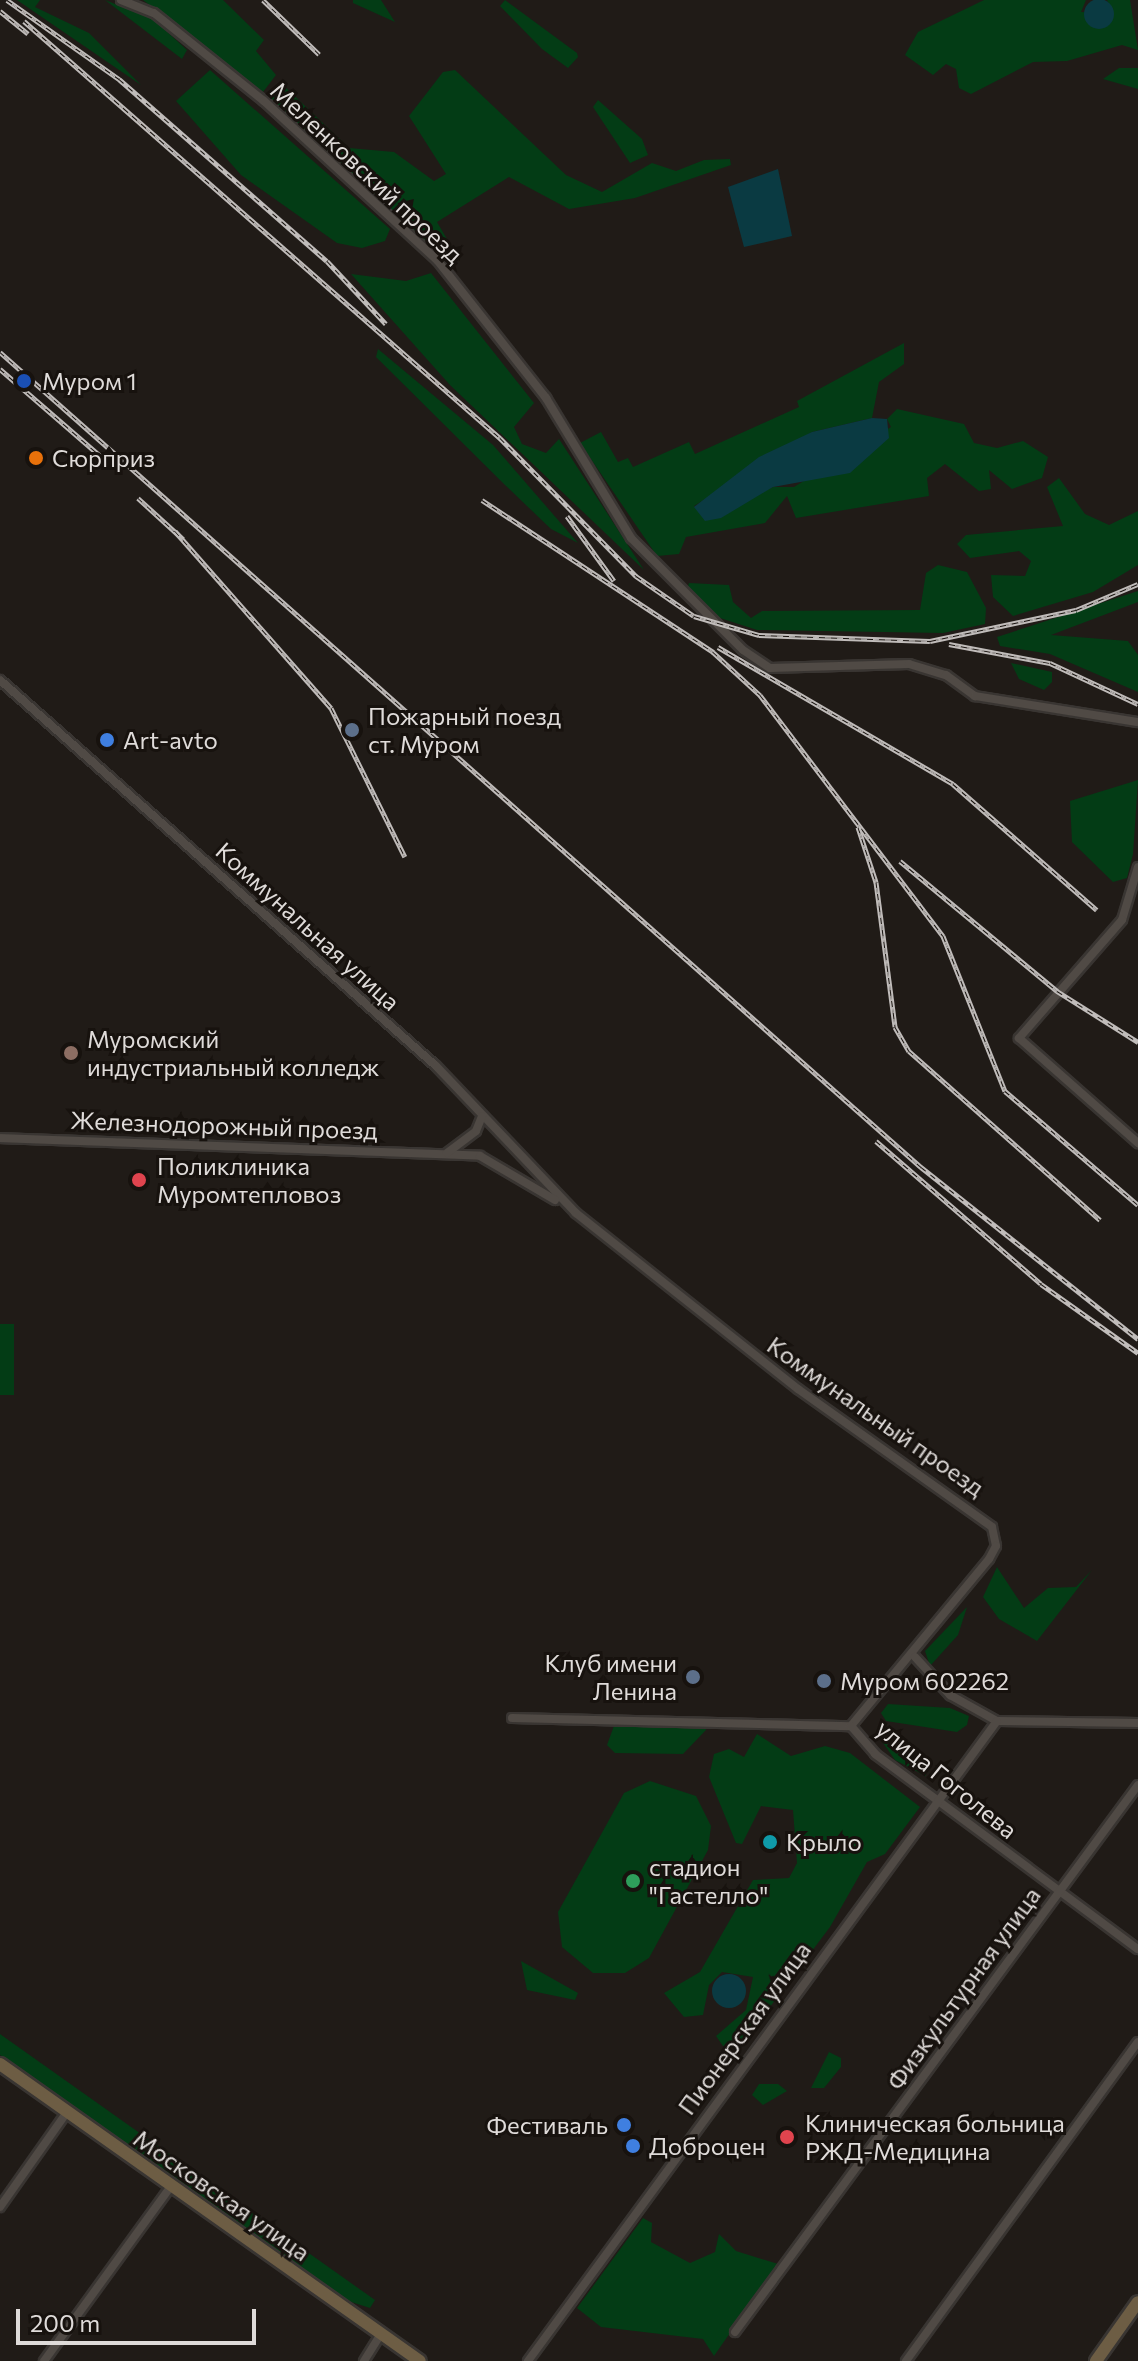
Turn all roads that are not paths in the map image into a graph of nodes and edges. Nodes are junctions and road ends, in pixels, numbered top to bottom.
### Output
1 (121, 0) edge
2 (0, 680) edge
3 (1138, 722) edge
4 (1138, 867) edge
5 (482, 1116) junction
6 (0, 1138) edge
7 (1138, 1143) edge
8 (447, 1154) junction
9 (576, 1213) junction
10 (915, 1657) junction
11 (512, 1718) dead end
12 (997, 1721) junction
13 (1138, 1723) edge
14 (851, 1726) junction
15 (1138, 1785) edge
16 (934, 1799) junction
17 (1059, 1891) junction
18 (1138, 1949) edge
19 (1138, 2042) edge
20 (0, 2064) edge
21 (67, 2112) junction
22 (171, 2186) junction
23 (0, 2207) edge
24 (1138, 2302) edge
25 (735, 2332) dead end
26 (381, 2334) junction
27 (44, 2361) edge
28 (364, 2361) edge
29 (420, 2361) edge
30 (528, 2361) edge
31 (906, 2361) edge
32 (1096, 2361) edge

1 - 3 street, Меленковский проезд
2 - 5 street, Коммунальная улица
4 - 7 street
5 - 8 street
5 - 9 street, Коммунальная улица
6 - 8 street, Железнодорожный проезд
8 - 9 street, Железнодорожный проезд
9 - 10 street, Коммунальный проезд
10 - 12 street
10 - 14 street, Коммунальный проезд
11 - 14 street, улица Гоголева
12 - 13 street
12 - 16 street, Пионерская улица
14 - 16 street, улица Гоголева
15 - 17 street, Физкультурная улица
16 - 17 street, улица Гоголева
16 - 30 street, Пионерская улица
17 - 18 street, улица Гоголева
17 - 25 street, Физкультурная улица
19 - 31 street
20 - 21 main road, Московская улица
21 - 22 main road, Московская улица
21 - 23 street
22 - 26 main road, Московская улица
22 - 27 street
24 - 32 main road
26 - 28 street
26 - 29 main road, Московская улица

